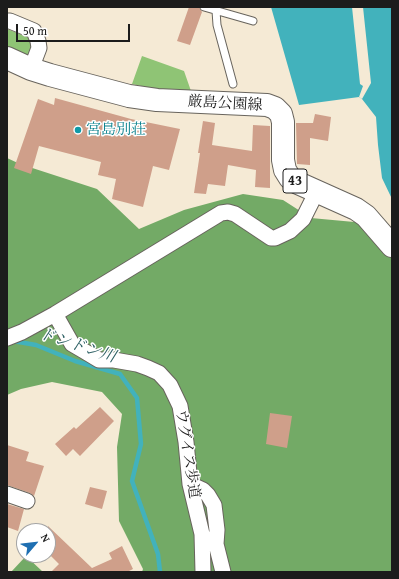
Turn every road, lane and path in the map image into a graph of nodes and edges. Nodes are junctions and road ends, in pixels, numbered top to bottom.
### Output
1 (204, 7) edge
2 (216, 11) junction
3 (7, 21) edge
4 (254, 22) dead end
5 (7, 58) edge
6 (31, 69) junction
7 (233, 84) dead end
8 (317, 191) junction
9 (392, 246) edge
10 (55, 314) junction
11 (7, 338) edge
12 (190, 484) junction
13 (7, 494) edge
14 (26, 501) dead end
15 (203, 572) edge
16 (223, 572) edge

1 - 2 lane
2 - 4 lane
2 - 7 lane
3 - 6 street
5 - 6 main road, 厳島公園線 / 43
6 - 8 main road, 厳島公園線 / 43
8 - 9 main road, 厳島公園線 / 43
8 - 10 street
10 - 11 street
10 - 12 street, ウグイス歩道
12 - 15 street, ウグイス歩道
12 - 16 street
13 - 14 street

